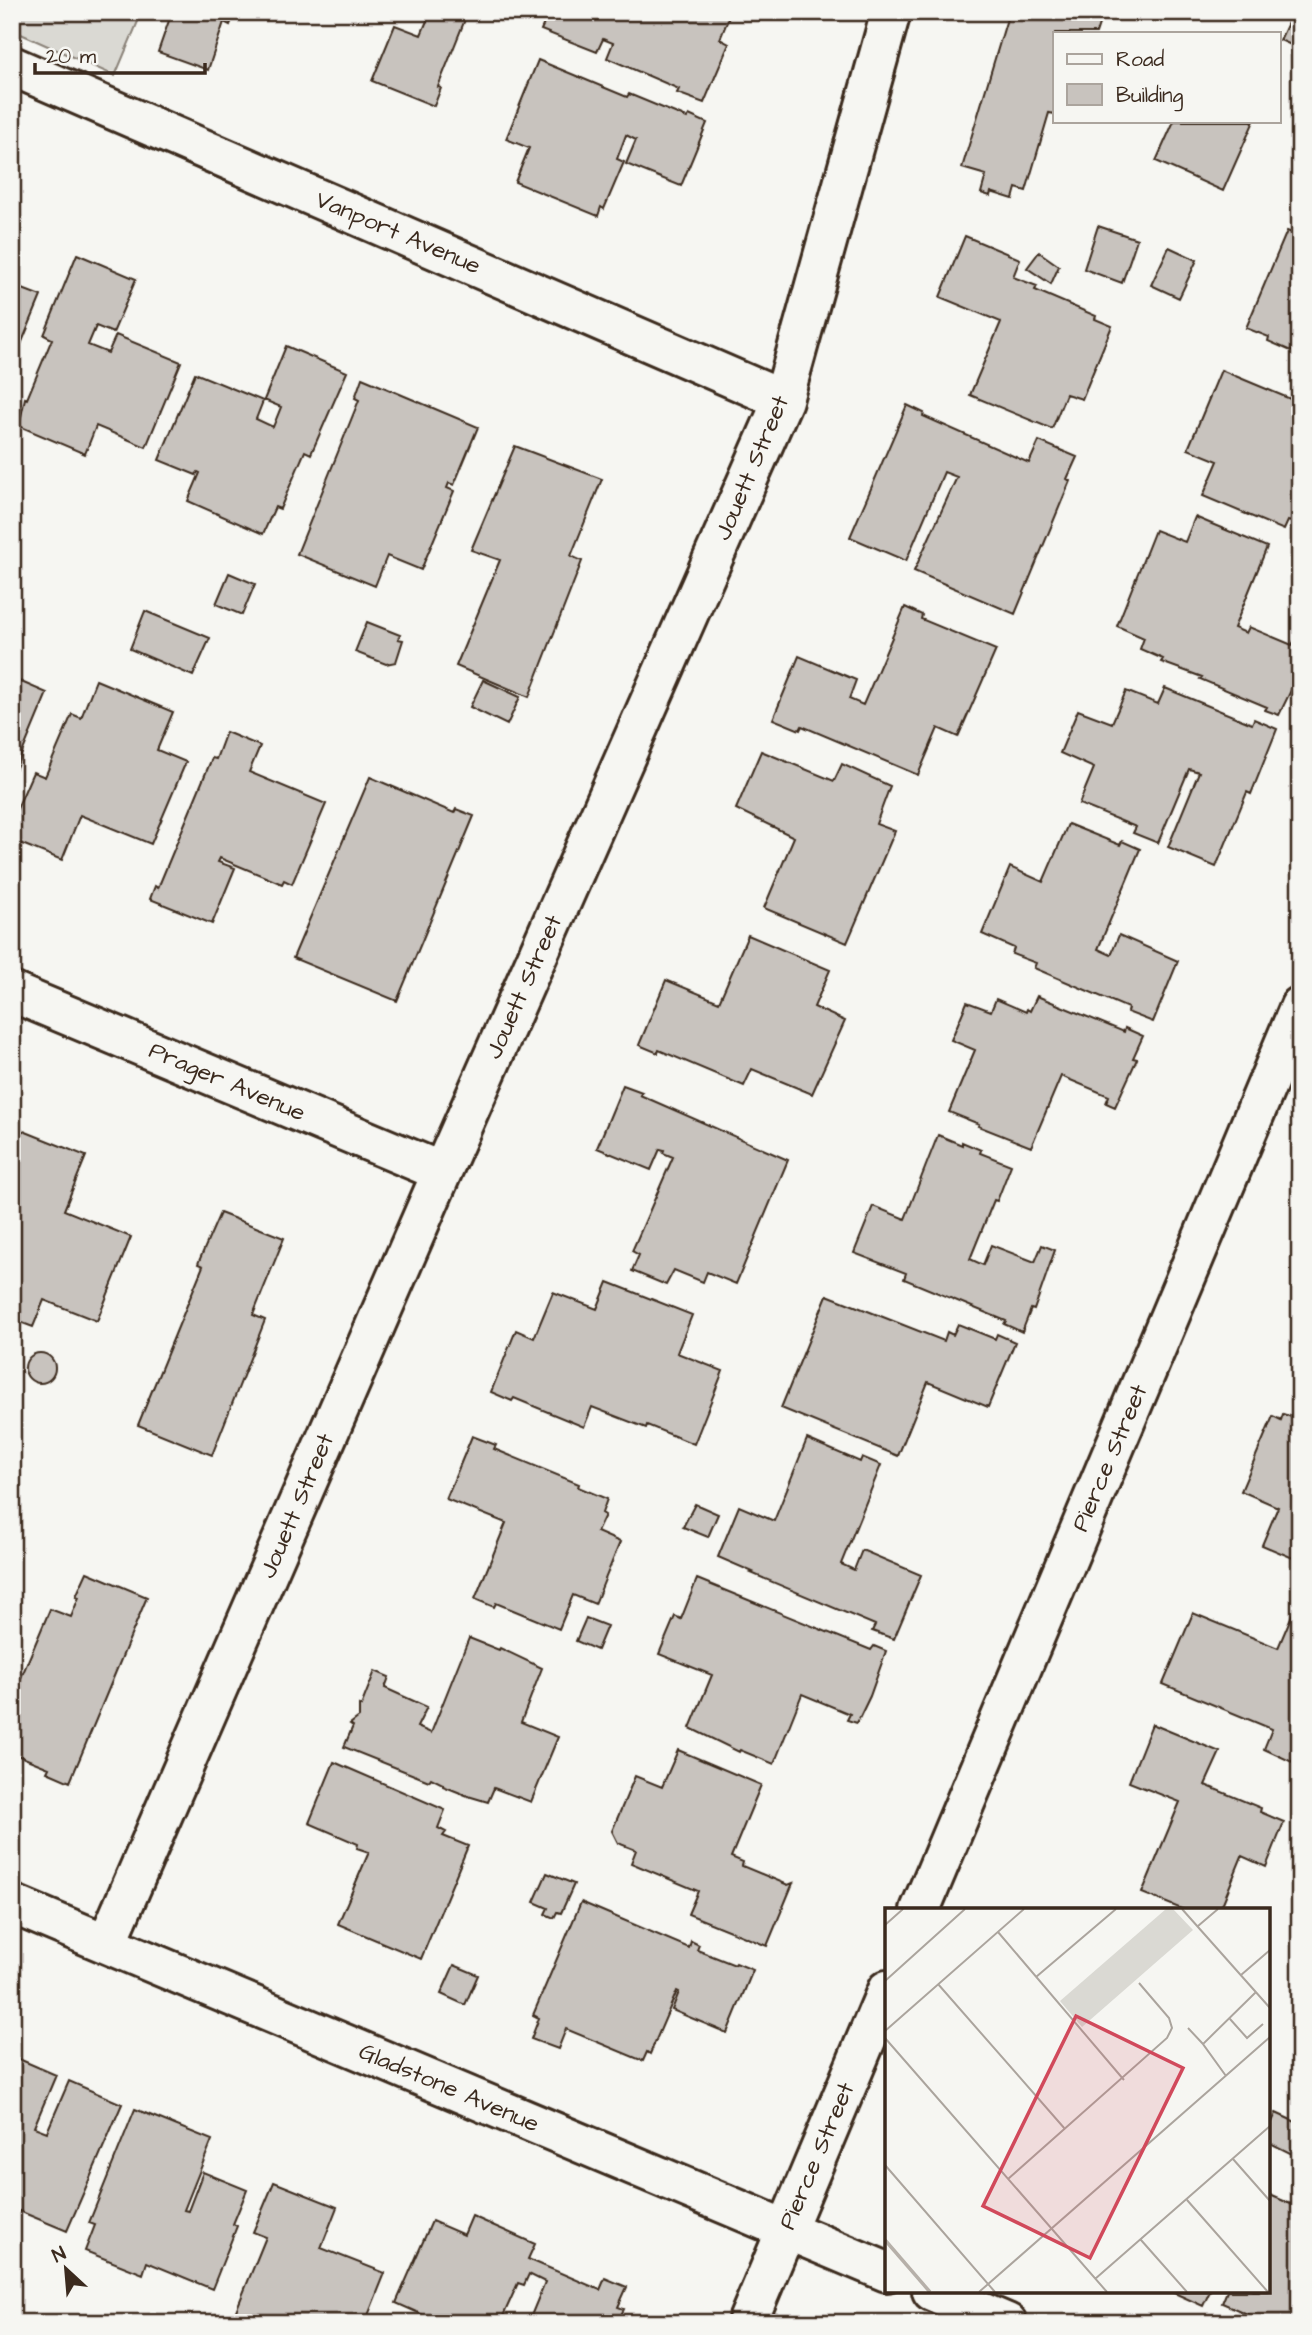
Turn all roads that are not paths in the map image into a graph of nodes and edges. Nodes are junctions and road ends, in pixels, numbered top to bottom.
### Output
1 (891, 12) edge
2 (12, 66) edge
3 (783, 400) junction
4 (12, 992) edge
5 (1300, 1006) edge
6 (442, 1172) junction
7 (12, 1904) edge
8 (921, 1908) edge
9 (107, 1943) junction
10 (885, 1995) edge
11 (786, 2230) junction
12 (885, 2271) edge
13 (938, 2293) edge
14 (747, 2323) edge
15 (1007, 2323) edge

1 - 3 street, Jouett Street
2 - 3 street, Vanport Avenue
3 - 6 street, Jouett Street
4 - 6 street, Prager Avenue
5 - 8 street, Pierce Street
6 - 9 street, Jouett Street
7 - 9 street, Gladstone Avenue
9 - 11 street, Gladstone Avenue
10 - 11 street, Pierce Street
11 - 12 street, Gladstone Avenue
11 - 14 street, Pierce Street
13 - 15 street

